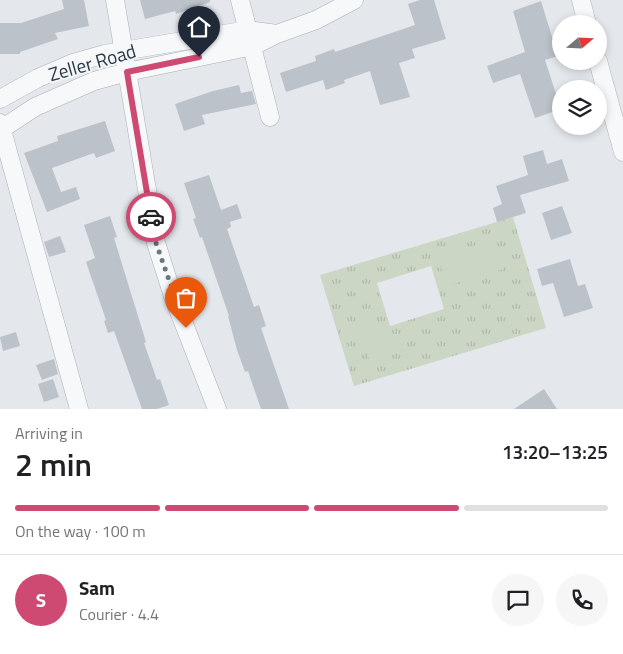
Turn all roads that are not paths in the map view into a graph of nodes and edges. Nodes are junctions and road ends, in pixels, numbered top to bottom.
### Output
1 (115, 0) edge
2 (240, 0) edge
3 (354, 0) edge
4 (581, 0) edge
5 (585, 15) edge
6 (250, 38) junction
7 (123, 50) junction
8 (600, 70) edge
9 (127, 72) junction
10 (0, 99) edge
11 (270, 117) dead end
12 (1, 127) edge
13 (623, 152) edge
14 (79, 409) edge
15 (217, 409) edge

1 - 7 street
2 - 6 street
3 - 6 street, Zeller Road
4 - 5 street
6 - 7 street, Zeller Road
6 - 9 street, Zeller Road
6 - 11 street
7 - 9 street
7 - 10 street, Zeller Road
8 - 13 street
9 - 12 street, Zeller Road
9 - 15 street
12 - 14 street

